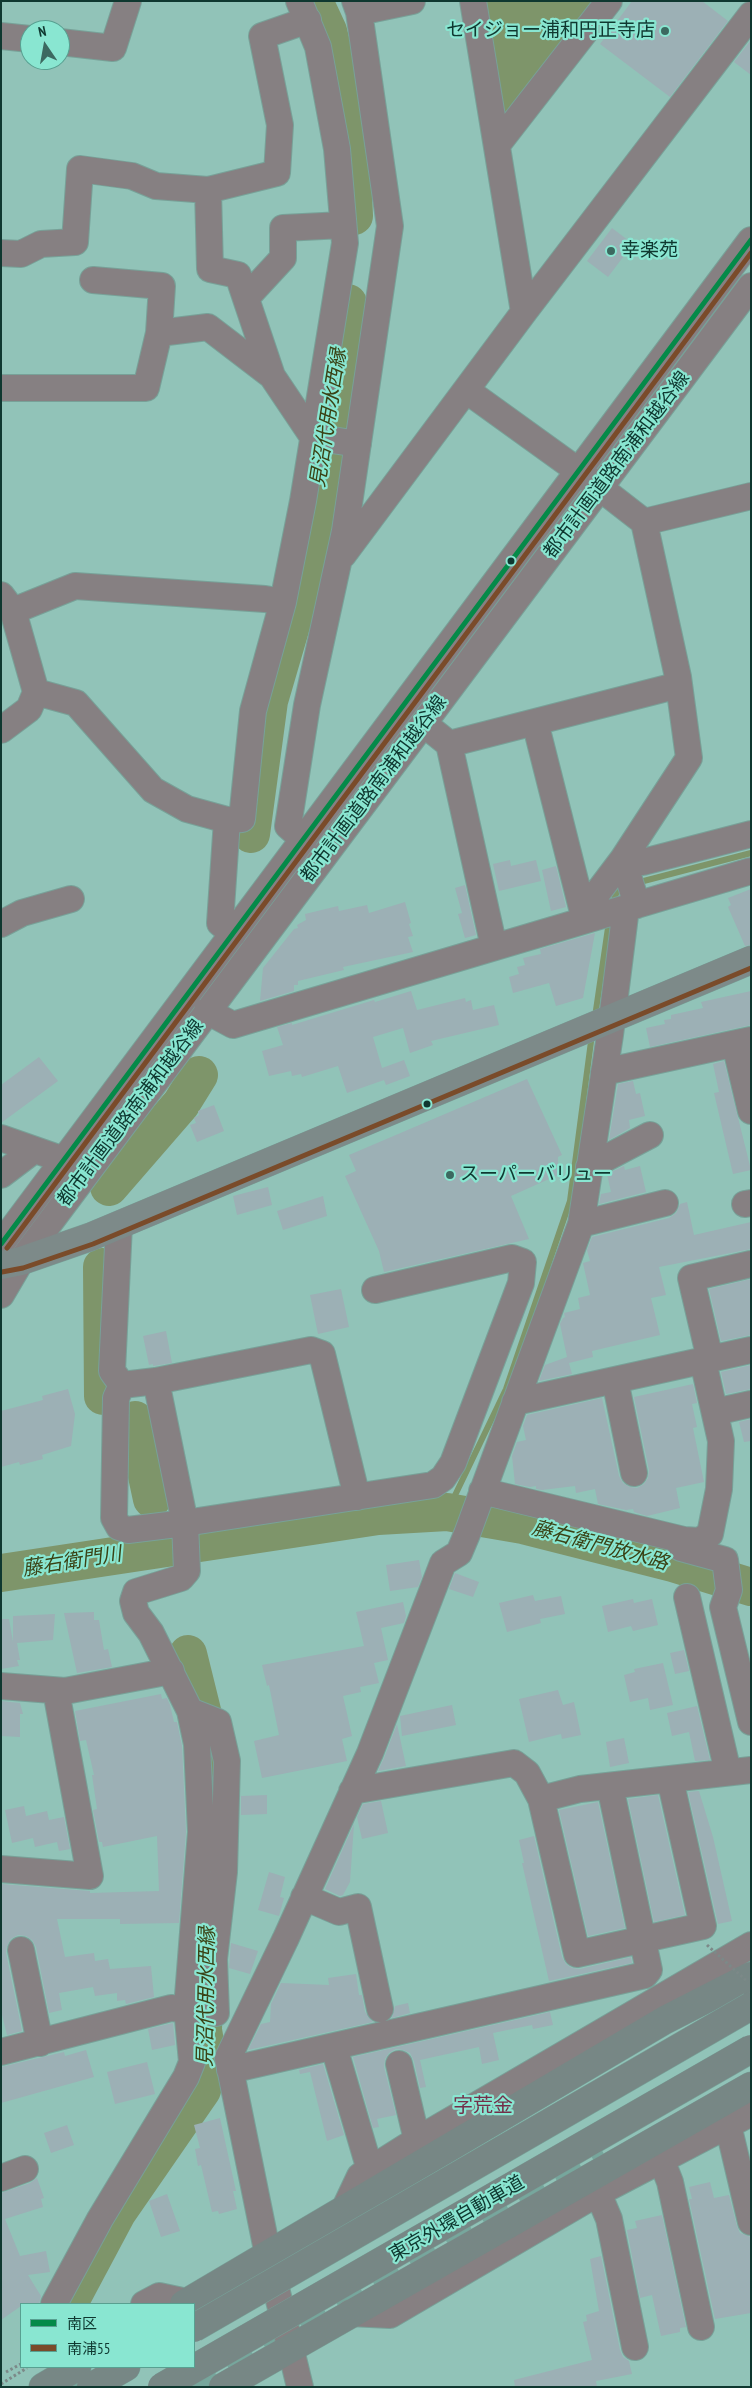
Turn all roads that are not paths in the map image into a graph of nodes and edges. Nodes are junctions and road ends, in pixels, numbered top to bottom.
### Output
1 (128, 1) edge
2 (412, 1) edge
3 (473, 1) edge
4 (609, 1) edge
5 (357, 7) edge
6 (303, 10) edge
7 (751, 15) edge
8 (1, 36) edge
9 (20, 38) edge
10 (70, 43) edge
11 (497, 144) junction
12 (208, 190) junction
13 (344, 225) junction
14 (751, 240) edge
15 (1, 253) edge
16 (93, 280) dead end
17 (751, 286) edge
18 (246, 298) junction
19 (524, 312) junction
20 (159, 333) junction
21 (272, 376) junction
22 (1, 388) edge
23 (466, 390) junction
24 (313, 437) junction
25 (358, 444) junction
26 (577, 470) junction
27 (600, 488) junction
28 (751, 496) edge
29 (644, 522) junction
30 (338, 561) junction
31 (282, 602) junction
32 (7, 603) edge
33 (679, 685) junction
34 (36, 692) junction
35 (535, 722) junction
36 (424, 724) junction
37 (1, 730) edge
38 (449, 744) junction
39 (227, 820) junction
40 (751, 834) edge
41 (304, 840) junction
42 (622, 859) junction
43 (751, 871) edge
44 (71, 899) dead end
45 (632, 906) junction
46 (584, 916) junction
47 (1, 924) edge
48 (233, 934) junction
49 (494, 948) junction
50 (751, 960) edge
51 (207, 1011) junction
52 (598, 1025) junction
53 (743, 1042) edge
54 (604, 1072) junction
55 (751, 1111) edge
56 (650, 1135) dead end
57 (1, 1138) edge
58 (34, 1150) junction
59 (64, 1160) junction
60 (589, 1167) junction
61 (1, 1175) edge
62 (665, 1202) dead end
63 (119, 1224) junction
64 (581, 1224) junction
65 (8, 1257) edge
66 (751, 1264) edge
67 (375, 1290) dead end
68 (1, 1295) edge
69 (751, 1350) edge
70 (707, 1360) junction
71 (615, 1380) junction
72 (156, 1381) junction
73 (122, 1385) junction
74 (515, 1402) junction
75 (751, 1404) edge
76 (714, 1412) junction
77 (634, 1473) dead end
78 (482, 1492) junction
79 (357, 1497) junction
80 (185, 1526) junction
81 (684, 1540) junction
82 (687, 1597) dead end
83 (172, 1671) junction
84 (1, 1686) edge
85 (56, 1692) junction
86 (751, 1722) edge
87 (740, 1771) edge
88 (670, 1779) junction
89 (610, 1786) junction
90 (352, 1792) junction
91 (541, 1799) junction
92 (1, 1869) edge
93 (304, 1897) junction
94 (642, 1939) junction
95 (751, 1945) edge
96 (21, 1950) dead end
97 (751, 1976) edge
98 (751, 2006) edge
99 (380, 2009) dead end
100 (202, 2011) junction
101 (244, 2022) junction
102 (40, 2043) junction
103 (751, 2049) edge
104 (2, 2050) edge
105 (336, 2054) dead end
106 (399, 2064) dead end
107 (230, 2070) junction
108 (751, 2086) edge
109 (751, 2112) edge
110 (728, 2124) junction
111 (417, 2140) junction
112 (661, 2159) junction
113 (25, 2169) dead end
114 (370, 2170) junction
115 (1, 2178) edge
116 (598, 2193) junction
117 (343, 2212) junction
118 (751, 2222) edge
119 (268, 2255) junction
120 (55, 2303) edge
121 (146, 2303) edge
122 (173, 2303) edge
123 (195, 2306) edge
124 (195, 2307) edge
125 (350, 2313) junction
126 (701, 2327) dead end
127 (634, 2347) dead end
128 (290, 2348) junction
129 (73, 2368) edge
130 (124, 2368) edge
131 (44, 2376) edge
132 (91, 2387) edge
133 (162, 2387) edge
134 (222, 2387) edge
135 (300, 2387) edge

1 - 10 street
2 - 5 street
3 - 11 street
4 - 11 street
5 - 25 street
6 - 12 street
6 - 13 street
7 - 19 street
8 - 9 street
11 - 19 street
12 - 15 street
12 - 18 street
13 - 18 street
13 - 24 street
14 - 26 street, 都市計画道路南浦和越谷線
16 - 20 street
17 - 27 street, 都市計画道路南浦和越谷線
18 - 21 street
19 - 23 street
20 - 21 street
20 - 22 street
21 - 24 street
23 - 26 street
23 - 30 street
24 - 25 street
24 - 31 street
25 - 30 street
26 - 27 street
26 - 41 street, 都市計画道路南浦和越谷線
27 - 29 street
27 - 36 street, 都市計画道路南浦和越谷線
28 - 29 street
29 - 33 street
30 - 41 street
31 - 32 street
31 - 39 street
32 - 34 street
33 - 35 street
33 - 42 street
34 - 37 street
34 - 39 street
35 - 38 street
35 - 46 street
36 - 38 street
36 - 51 street, 都市計画道路南浦和越谷線
38 - 49 street
39 - 48 street
40 - 42 street
41 - 48 street, 都市計画道路南浦和越谷線
42 - 45 street
42 - 46 street
43 - 45 street
44 - 47 street
45 - 46 street
45 - 52 street
46 - 49 street
48 - 59 street, 都市計画道路南浦和越谷線
49 - 51 street
50 - 52 main road
51 - 65 street, 都市計画道路南浦和越谷線
52 - 54 street
52 - 63 main road
53 - 54 street
53 - 55 street
54 - 60 street
56 - 60 street
57 - 58 street
58 - 59 street
58 - 61 street
59 - 65 street, 都市計画道路南浦和越谷線
60 - 64 street
62 - 64 street
63 - 65 main road
63 - 73 street
64 - 74 street
65 - 68 street, 都市計画道路南浦和越谷線
66 - 70 street
67 - 79 street
69 - 70 street
70 - 71 street
70 - 76 street
71 - 74 street
71 - 77 street
72 - 73 street
72 - 79 street
72 - 80 street
73 - 80 street
74 - 78 street
75 - 76 street
76 - 81 street
78 - 81 street
78 - 90 street
79 - 80 street
80 - 83 street
81 - 86 street
82 - 87 street
83 - 85 street
83 - 100 street
84 - 85 street
85 - 92 street
87 - 88 street
88 - 89 street
88 - 94 street
89 - 91 street
89 - 94 street
90 - 91 street
90 - 93 street
91 - 94 street
93 - 99 street
93 - 101 street
94 - 107 street
95 - 111 street
96 - 102 street
97 - 117 highway
98 - 124 highway, 東京外環自動車道, bridge
100 - 101 street
100 - 102 street
100 - 120 street
101 - 107 street
102 - 104 street
103 - 133 highway, 東京外環自動車道, bridge
105 - 114 street
106 - 111 street
107 - 119 street
108 - 125 highway
109 - 110 street
110 - 112 street
110 - 118 street
111 - 114 street
112 - 116 street
112 - 126 street
113 - 115 street
114 - 117 street
116 - 125 street
116 - 127 street
117 - 119 highway
119 - 123 highway
119 - 128 street
121 - 122 street
125 - 128 highway
128 - 134 highway
128 - 135 street
129 - 131 highway
130 - 132 highway

